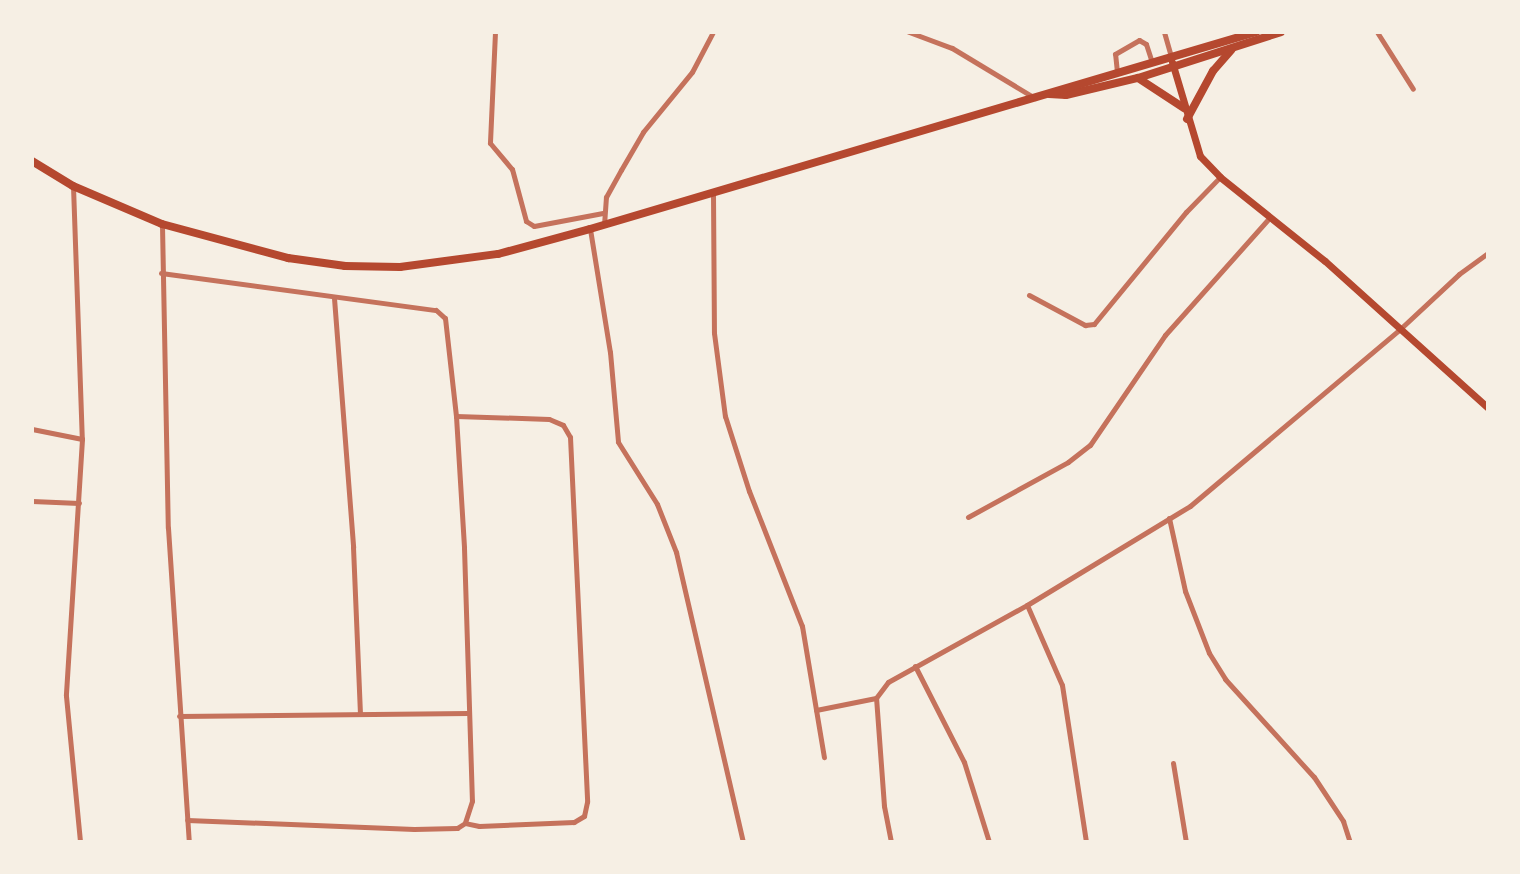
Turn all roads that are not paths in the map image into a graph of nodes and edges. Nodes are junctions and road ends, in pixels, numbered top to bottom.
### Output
1 (495, 32) edge
2 (713, 32) edge
3 (909, 32) edge
4 (1164, 32) edge
5 (1215, 32) edge
6 (1256, 32) edge
7 (1281, 32) edge
8 (1377, 32) edge
9 (1215, 43) junction
10 (1231, 50) junction
11 (1172, 62) junction
12 (1152, 64) junction
13 (1117, 73) junction
14 (1138, 78) junction
15 (1413, 89) dead end
16 (1049, 94) junction
17 (1036, 99) junction
18 (1184, 108) junction
19 (1187, 119) junction
20 (32, 161) edge
21 (1220, 177) junction
22 (73, 186) junction
23 (713, 194) junction
24 (603, 213) junction
25 (1270, 217) junction
26 (162, 224) junction
27 (604, 225) junction
28 (590, 229) junction
29 (1488, 253) edge
30 (161, 273) junction
31 (1029, 295) dead end
32 (334, 297) junction
33 (1399, 330) junction
34 (1486, 403) edge
35 (456, 416) junction
36 (32, 429) edge
37 (82, 439) junction
38 (32, 501) edge
39 (79, 503) junction
40 (968, 517) dead end
41 (1169, 518) junction
42 (1027, 605) junction
43 (915, 666) junction
44 (876, 698) junction
45 (816, 710) junction
46 (360, 712) junction
47 (468, 713) junction
48 (179, 716) junction
49 (824, 757) dead end
50 (1173, 763) dead end
51 (187, 820) junction
52 (465, 823) junction
53 (80, 842) edge
54 (189, 842) edge
55 (743, 842) edge
56 (891, 842) edge
57 (989, 842) edge
58 (1086, 842) edge
59 (1186, 842) edge
60 (1350, 842) edge

1 - 24 street
2 - 24 street
3 - 17 street
4 - 11 street
5 - 9 street
6 - 9 main road
7 - 10 main road
8 - 15 street
9 - 11 main road
10 - 11 main road
10 - 19 main road
11 - 12 main road
11 - 14 main road
11 - 18 main road
12 - 13 main road
12 - 13 street
13 - 16 main road
14 - 16 main road
14 - 18 main road
16 - 17 main road
17 - 23 main road
18 - 19 main road
19 - 21 main road
20 - 22 main road
21 - 25 main road
21 - 31 street
22 - 26 main road
22 - 37 street
23 - 27 main road
23 - 45 street
24 - 27 street
25 - 33 main road
25 - 40 street
26 - 28 main road
26 - 30 street
27 - 28 main road
28 - 55 street
29 - 33 street
30 - 32 street
30 - 48 street
32 - 35 street
32 - 46 street
33 - 34 main road
33 - 41 street
35 - 47 street
35 - 52 street
36 - 37 street
37 - 39 street
38 - 39 street
39 - 53 street
41 - 42 street
41 - 60 street
42 - 43 street
42 - 58 street
43 - 44 street
43 - 57 street
44 - 45 street
44 - 56 street
45 - 49 street
46 - 47 street
46 - 48 street
47 - 52 street
48 - 51 street
50 - 59 street
51 - 52 street
51 - 54 street

